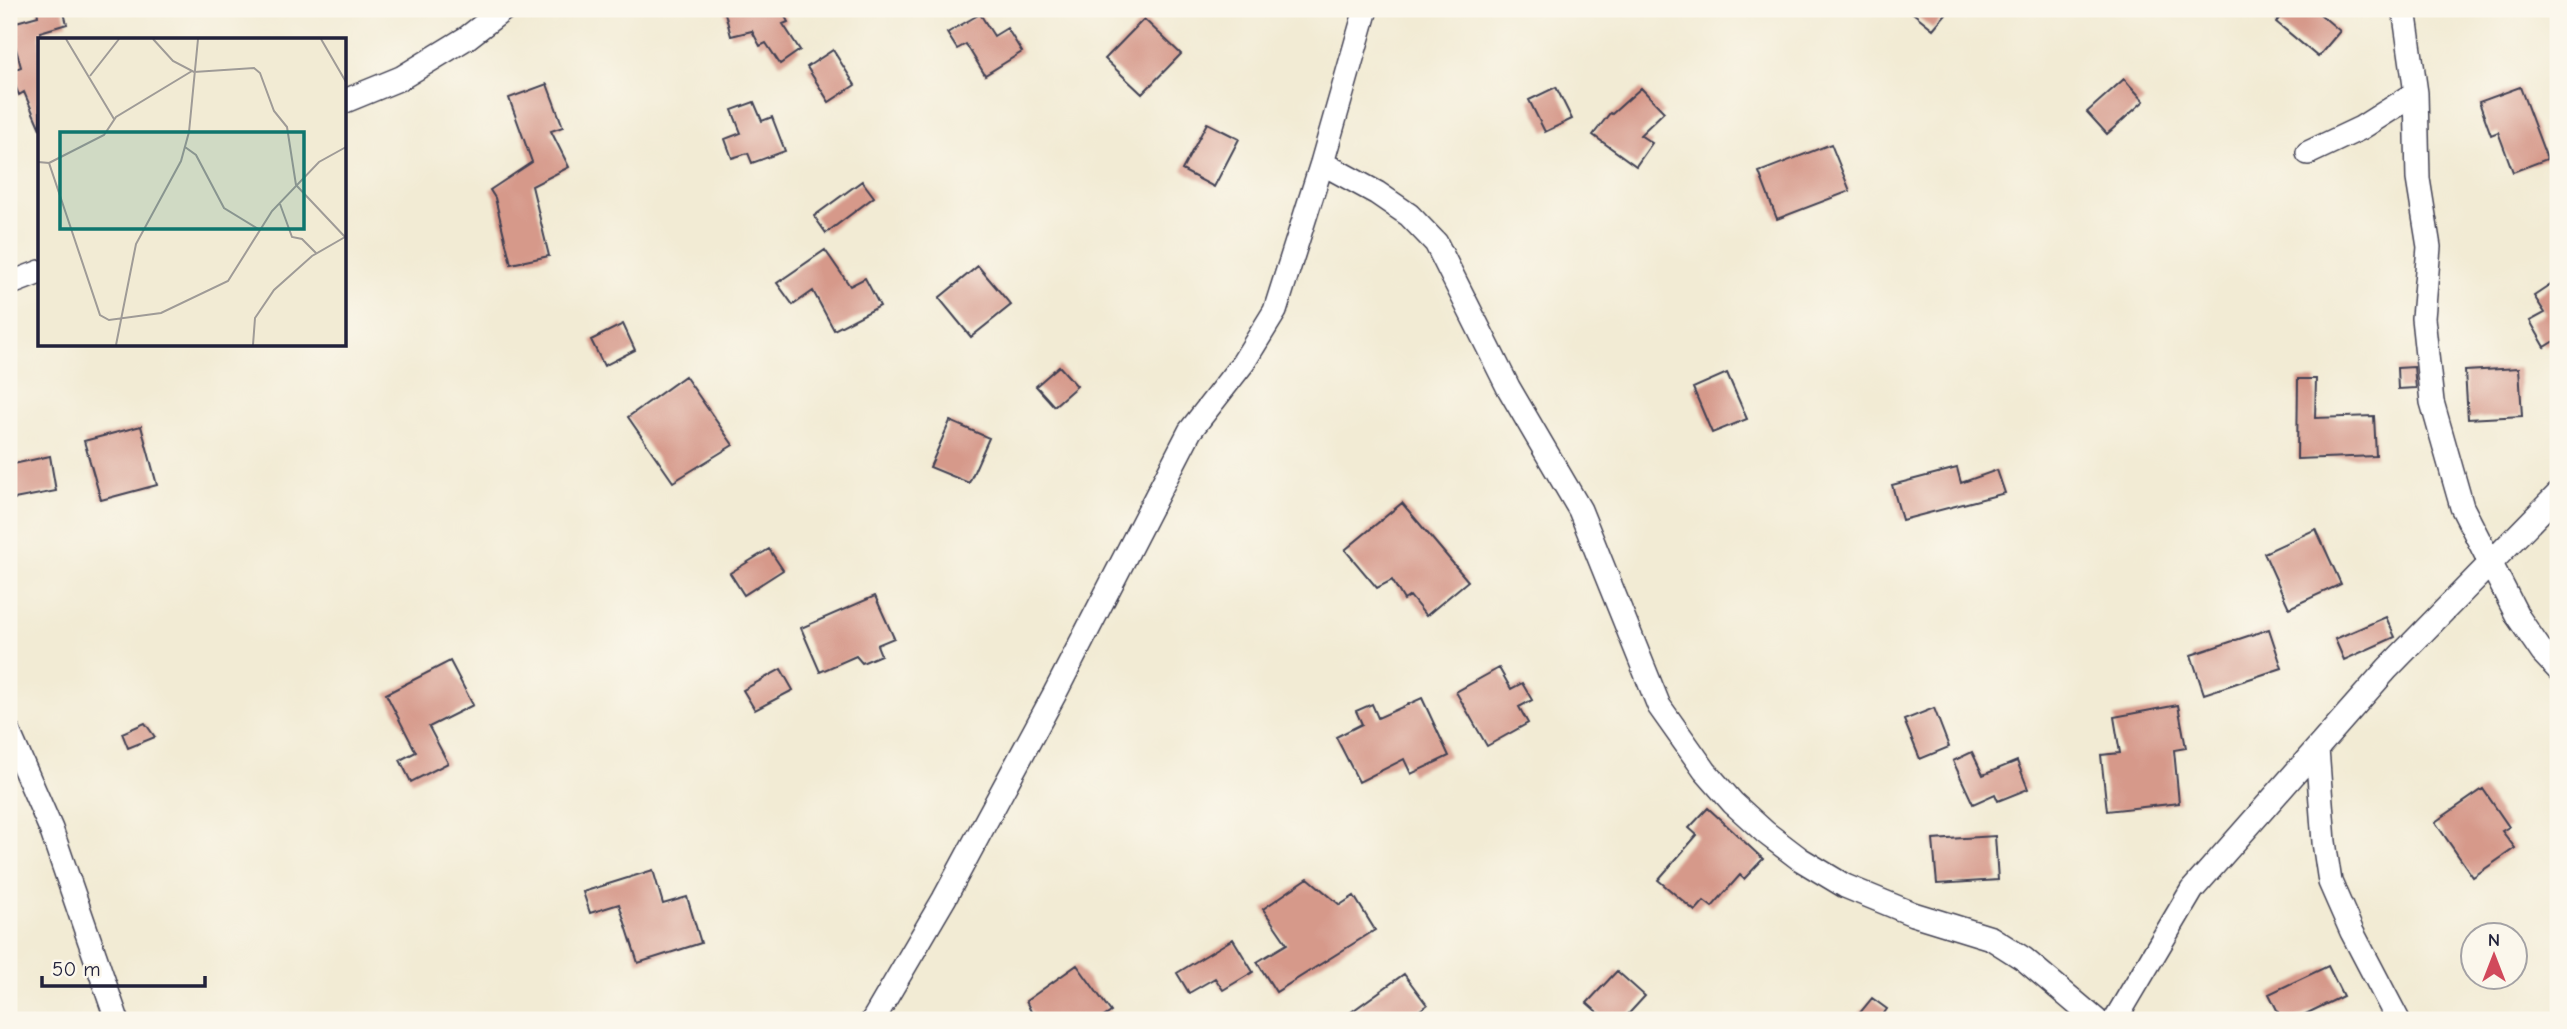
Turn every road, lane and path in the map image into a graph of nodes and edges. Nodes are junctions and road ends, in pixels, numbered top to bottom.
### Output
1 (504, 9) edge
2 (1366, 9) edge
3 (2404, 9) edge
4 (2416, 93) junction
5 (346, 101) edge
6 (2308, 153) dead end
7 (1322, 163) junction
8 (38, 273) edge
9 (9, 284) edge
10 (2558, 494) edge
11 (2490, 564) junction
12 (2558, 669) edge
13 (9, 733) edge
14 (2317, 749) junction
15 (117, 1020) edge
16 (873, 1020) edge
17 (2096, 1020) edge
18 (2115, 1020) edge
19 (2398, 1020) edge

1 - 5 street
2 - 7 street
3 - 4 street
4 - 6 street
4 - 11 street
7 - 16 street
7 - 17 street
8 - 9 street
10 - 11 street
11 - 12 street
11 - 14 street
13 - 15 street
14 - 18 street
14 - 19 street

